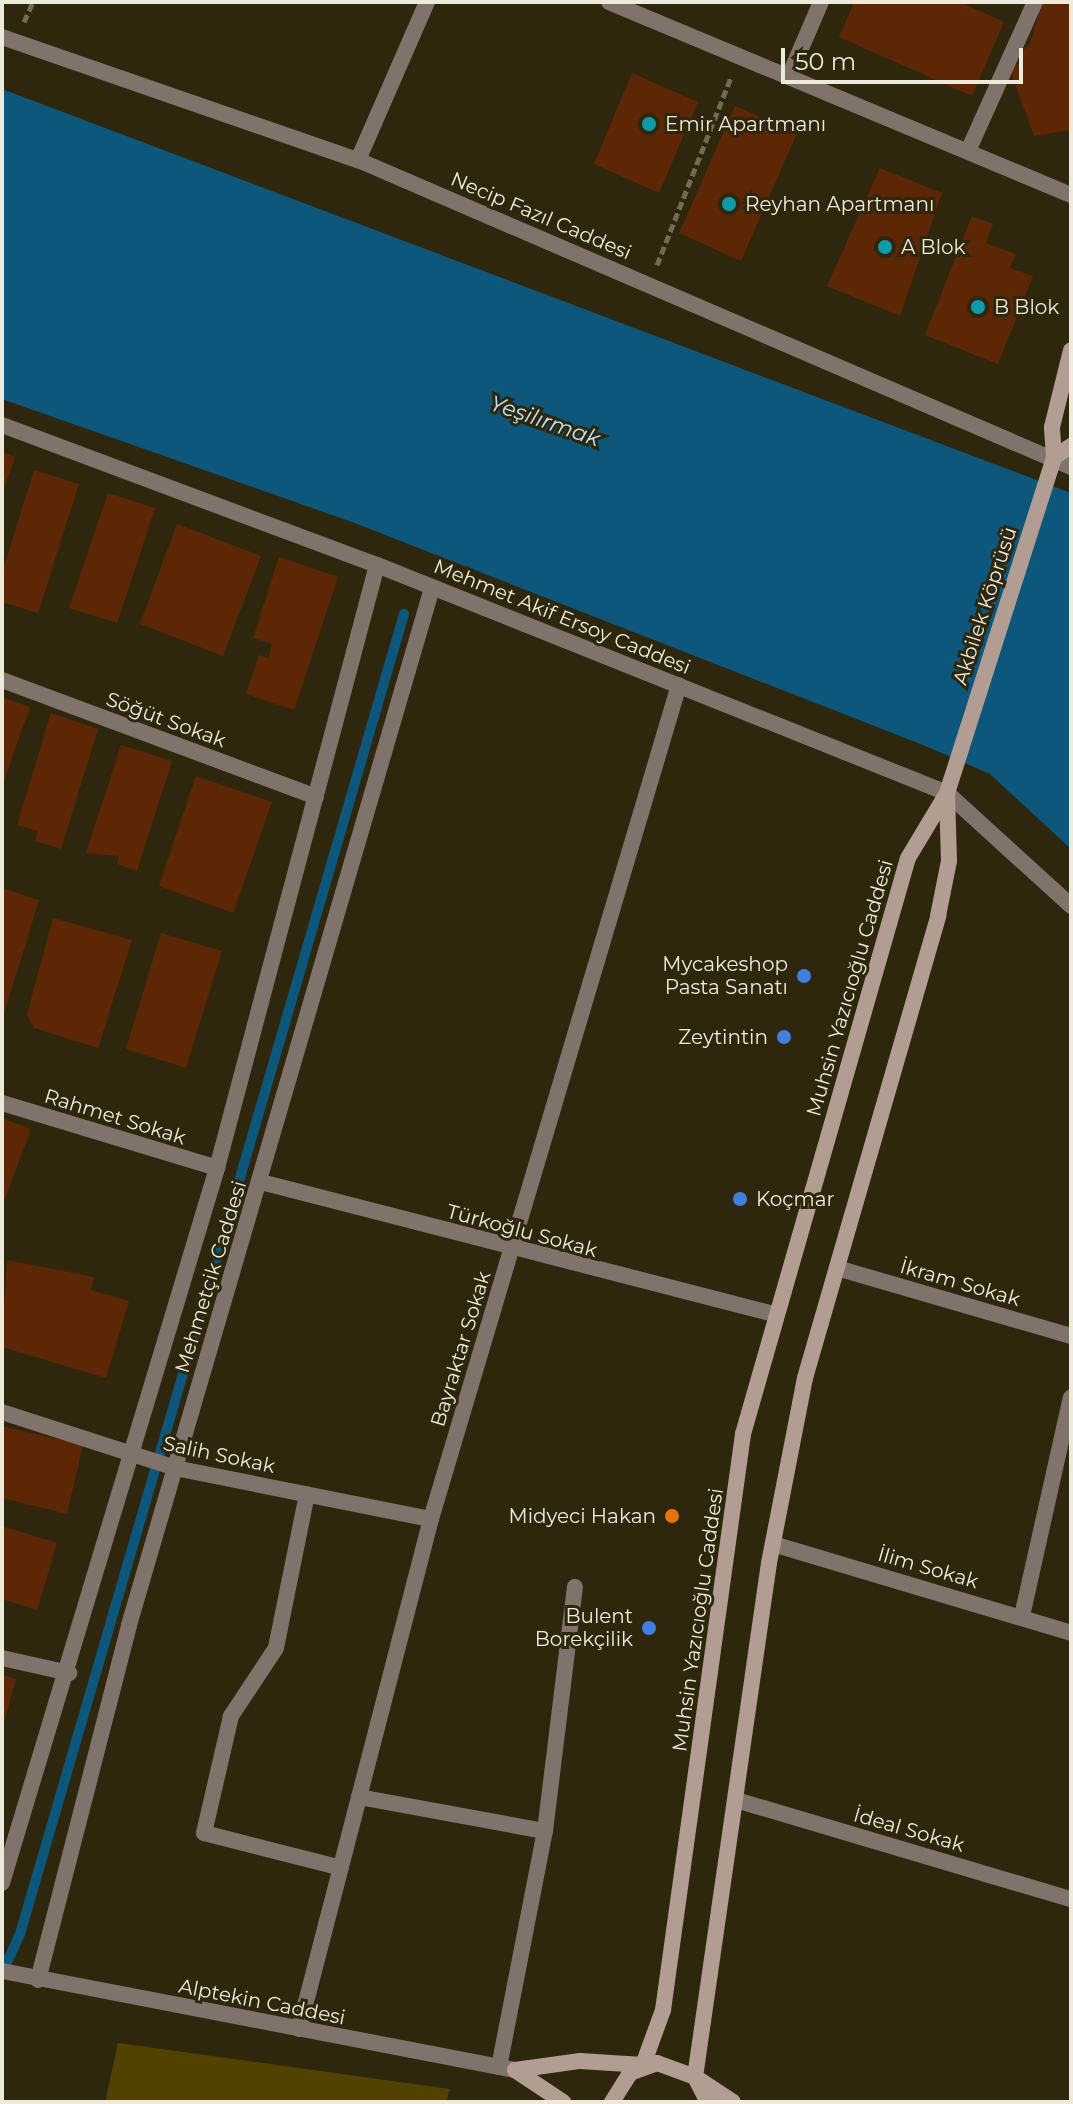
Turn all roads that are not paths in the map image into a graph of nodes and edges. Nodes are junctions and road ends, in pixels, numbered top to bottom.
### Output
1 (427, 2) edge
2 (609, 2) edge
3 (821, 2) edge
4 (1035, 2) edge
5 (2, 37) edge
6 (790, 74) junction
7 (968, 151) junction
8 (358, 160) junction
9 (1071, 195) edge
10 (1071, 350) edge
11 (2, 425) edge
12 (1071, 446) edge
13 (1054, 457) junction
14 (1071, 467) edge
15 (377, 565) junction
16 (432, 588) junction
17 (2, 680) edge
18 (679, 685) junction
19 (947, 793) junction
20 (316, 797) junction
21 (1071, 906) edge
22 (2, 1103) edge
23 (217, 1168) junction
24 (261, 1182) junction
25 (512, 1250) junction
26 (837, 1268) junction
27 (774, 1314) junction
28 (1071, 1336) edge
29 (1071, 1397) edge
30 (2, 1412) edge
31 (133, 1456) junction
32 (175, 1468) junction
33 (307, 1494) junction
34 (431, 1519) junction
35 (773, 1544) junction
36 (575, 1587) dead end
37 (1022, 1616) junction
38 (1071, 1633) edge
39 (2, 1658) edge
40 (69, 1673) junction
41 (359, 1797) junction
42 (736, 1800) junction
43 (545, 1831) junction
44 (341, 1868) junction
45 (2, 1883) edge
46 (1071, 1899) edge
47 (2, 1971) edge
48 (38, 1980) junction
49 (299, 2029) junction
50 (643, 2065) junction
51 (507, 2068) junction
52 (695, 2077) junction
53 (563, 2102) edge
54 (612, 2102) edge
55 (708, 2102) edge
56 (733, 2102) edge

1 - 8 street
2 - 6 street
3 - 6 street
4 - 7 street
5 - 8 street, Necip Fazıl Caddesi
6 - 7 street
7 - 9 street
8 - 13 street, Necip Fazıl Caddesi
10 - 13 main road, Akbilek Köprüsü
11 - 15 street, Mehmet Akif Ersoy Caddesi
12 - 13 main road
13 - 14 street, Necip Fazıl Caddesi
13 - 19 main road, Akbilek Köprüsü
15 - 16 street, Mehmet Akif Ersoy Caddesi
15 - 20 street, Mehmetçik Caddesi
16 - 18 street, Mehmet Akif Ersoy Caddesi
16 - 24 street, Mehmetçik Caddesi
17 - 20 street, Söğüt Sokak
18 - 19 street, Mehmet Akif Ersoy Caddesi
18 - 25 street, Bayraktar Sokak
19 - 21 street, Mehmet Akif Ersoy Caddesi
19 - 26 main road
19 - 27 main road, Muhsin Yazıcıoğlu Caddesi
20 - 23 street, Mehmetçik Caddesi
22 - 23 street, Rahmet Sokak
23 - 31 street, Mehmetçik Caddesi
24 - 25 street, Türkoğlu Sokak
24 - 32 street, Mehmetçik Caddesi
25 - 27 street, Türkoğlu Sokak
25 - 34 street, Bayraktar Sokak
26 - 28 street, İkram Sokak
26 - 35 main road
27 - 50 main road, Muhsin Yazıcıoğlu Caddesi
29 - 37 street
30 - 31 street, Salih Sokak
31 - 32 street, Salih Sokak
31 - 40 street, Mehmetçik Caddesi
32 - 33 street, Salih Sokak
32 - 48 street, Mehmetçik Caddesi
33 - 34 street, Salih Sokak
33 - 44 street
34 - 41 street, Bayraktar Sokak
35 - 37 street, İlim Sokak
35 - 42 main road
36 - 43 street
37 - 38 street, İlim Sokak
39 - 40 street
40 - 45 street, Mehmetçik Caddesi
41 - 43 street
41 - 44 street, Bayraktar Sokak
42 - 46 street, İdeal Sokak
42 - 52 main road
43 - 51 street
44 - 49 street, Bayraktar Sokak
47 - 48 street, Alptekin Caddesi
48 - 49 street, Alptekin Caddesi
49 - 51 street, Alptekin Caddesi
50 - 51 main road
50 - 52 main road
50 - 54 main road
51 - 53 main road
52 - 55 main road
52 - 56 main road

